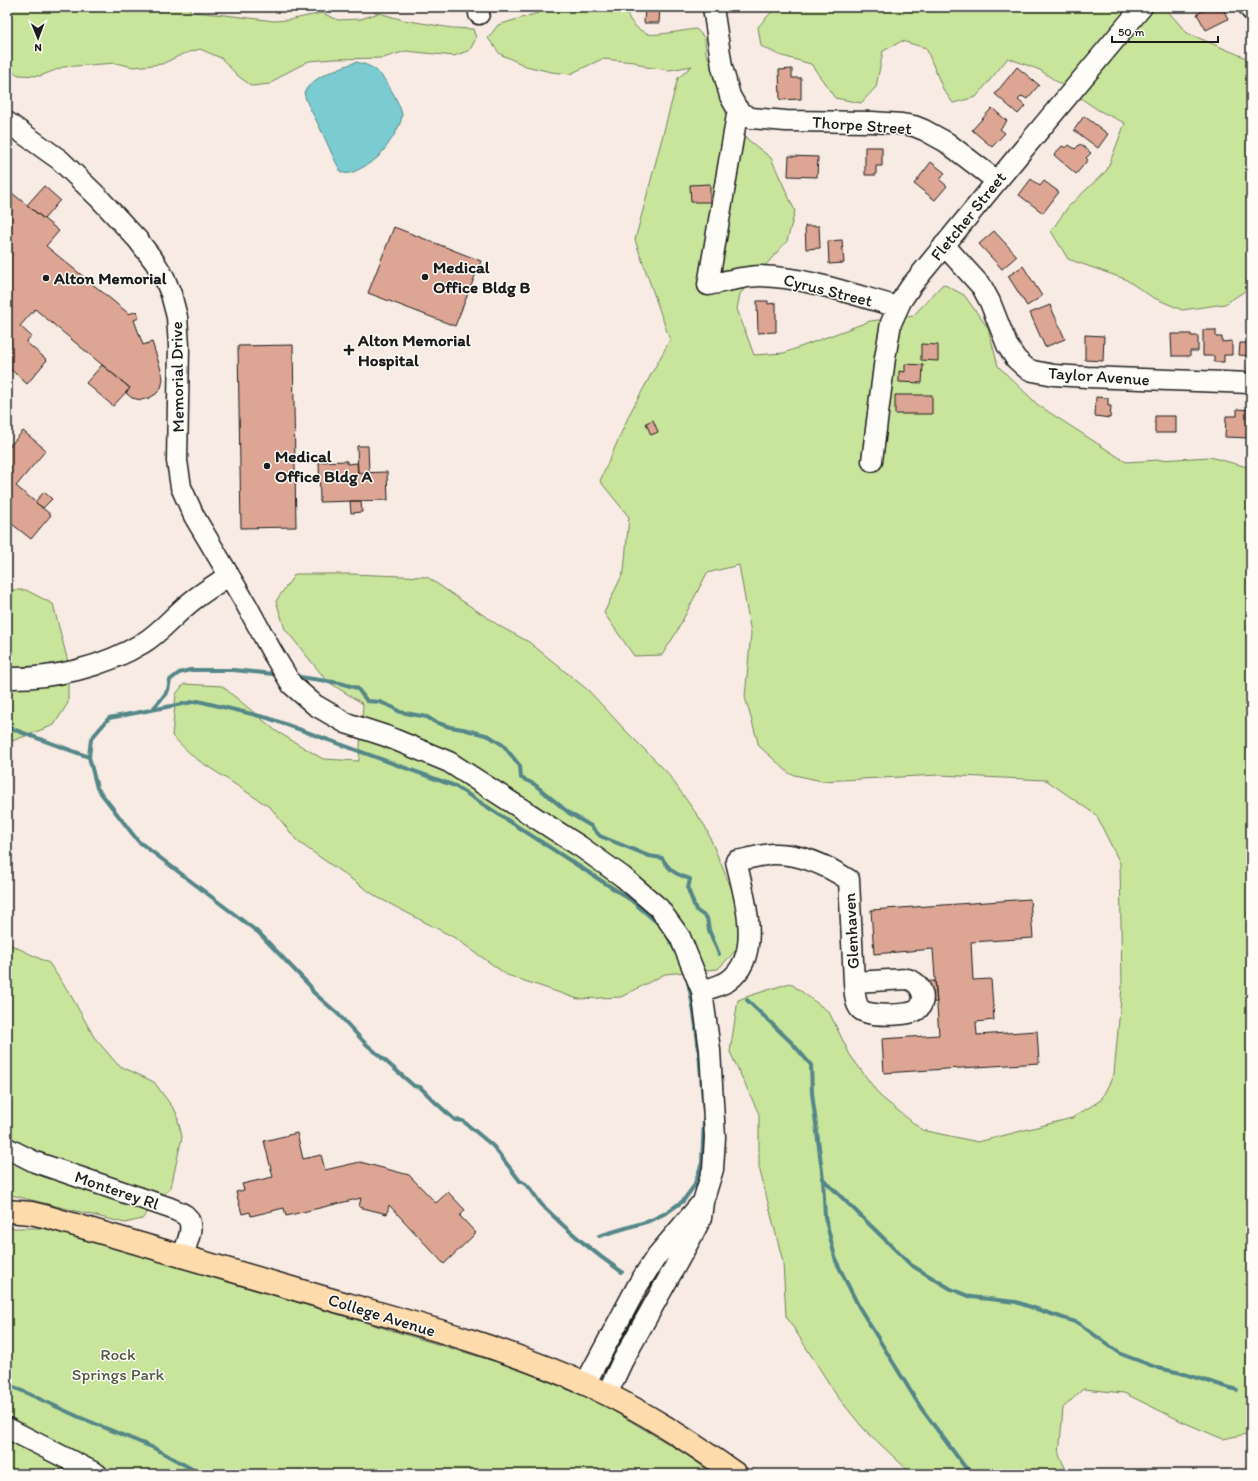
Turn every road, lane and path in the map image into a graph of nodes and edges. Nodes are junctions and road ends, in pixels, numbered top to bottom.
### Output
1 (713, 7) edge
2 (1142, 7) edge
3 (1249, 7) edge
4 (1251, 10) edge
5 (738, 109) junction
6 (7, 122) edge
7 (997, 181) junction
8 (944, 245) junction
9 (898, 307) junction
10 (1251, 383) edge
11 (872, 461) dead end
12 (229, 575) junction
13 (7, 678) edge
14 (854, 982) dead end
15 (702, 990) junction
16 (7, 1148) edge
17 (703, 1202) junction
18 (7, 1211) edge
19 (182, 1257) junction
20 (585, 1384) junction
21 (607, 1394) junction
22 (7, 1428) edge
23 (97, 1474) edge
24 (736, 1474) edge

1 - 5 street
2 - 7 street, Fletcher Street
3 - 4 street
5 - 7 street, Thorpe Street
5 - 9 street, Cyrus Street
6 - 12 street, Memorial Drive
7 - 8 street, Fletcher Street
8 - 9 street, Fletcher Street
8 - 10 street, Taylor Avenue
9 - 11 street, Fletcher Street
12 - 13 street
12 - 15 street, Memorial Drive
14 - 15 street, Glenhaven
15 - 17 street, Memorial Drive
16 - 19 street, Monterey Rl
17 - 20 street
17 - 21 street, Memorial Drive
18 - 19 main road, College Avenue
19 - 20 main road, College Avenue
20 - 21 main road, College Avenue
21 - 24 main road, College Avenue
22 - 23 street

